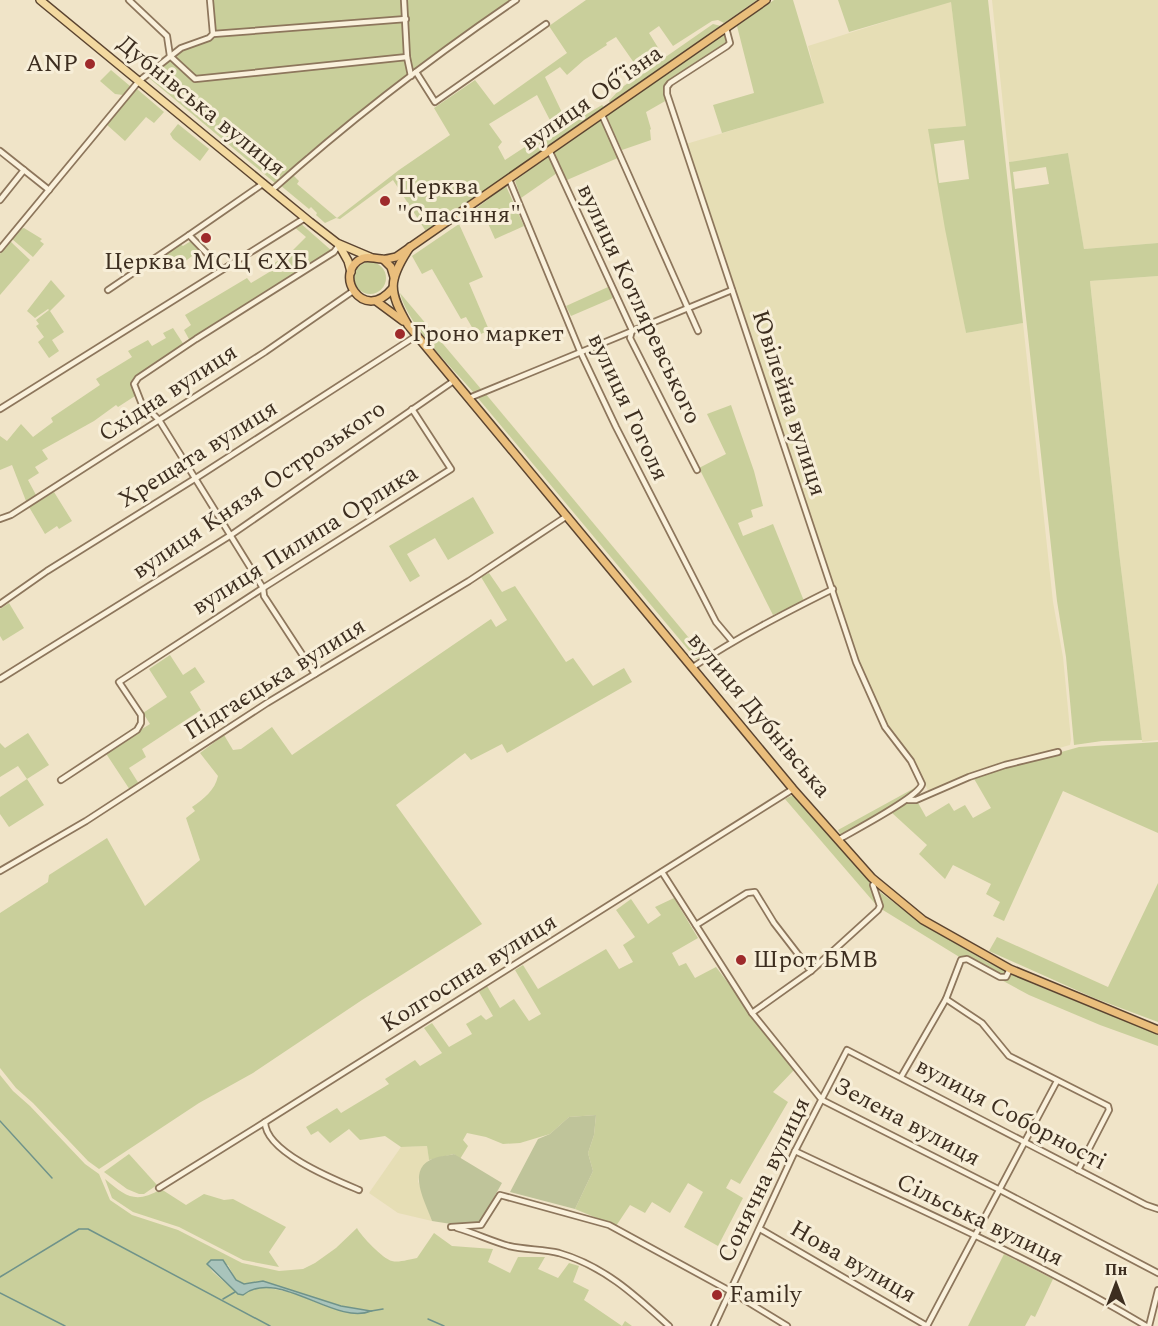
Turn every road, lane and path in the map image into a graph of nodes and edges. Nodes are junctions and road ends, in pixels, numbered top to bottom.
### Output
1 (40, 0) edge
2 (129, 0) edge
3 (210, 0) edge
4 (404, 0) edge
5 (516, 0) edge
6 (766, 0) edge
7 (406, 19) junction
8 (546, 24) dead end
9 (726, 28) junction
10 (213, 34) junction
11 (170, 56) junction
12 (407, 57) junction
13 (416, 72) junction
14 (411, 76) junction
15 (139, 81) junction
16 (602, 115) junction
17 (0, 151) edge
18 (550, 152) junction
19 (24, 170) junction
20 (509, 179) junction
21 (264, 183) junction
22 (49, 190) junction
23 (272, 190) junction
24 (0, 200) edge
25 (305, 218) junction
26 (189, 236) junction
27 (338, 244) junction
28 (410, 247) junction
29 (0, 249) edge
30 (370, 256) junction
31 (384, 260) junction
32 (222, 269) junction
33 (351, 272) junction
34 (394, 277) junction
35 (392, 289) junction
36 (108, 290) dead end
37 (732, 290) junction
38 (353, 291) junction
39 (376, 301) junction
40 (688, 307) junction
41 (408, 325) junction
42 (632, 330) junction
43 (698, 331) dead end
44 (416, 336) junction
45 (580, 351) junction
46 (455, 380) junction
47 (470, 398) junction
48 (0, 409) edge
49 (412, 409) junction
50 (159, 420) junction
51 (697, 470) dead end
52 (196, 478) junction
53 (567, 516) junction
54 (0, 519) edge
55 (231, 535) junction
56 (263, 588) junction
57 (833, 589) junction
58 (0, 604) edge
59 (732, 641) junction
60 (693, 667) junction
61 (315, 674) junction
62 (0, 680) edge
63 (1058, 752) dead end
64 (61, 780) dead end
65 (794, 789) junction
66 (905, 801) junction
67 (838, 840) junction
68 (0, 871) edge
69 (662, 872) junction
70 (875, 882) junction
71 (696, 925) junction
72 (1011, 969) junction
73 (810, 971) junction
74 (946, 999) junction
75 (752, 1012) junction
76 (1158, 1030) edge
77 (848, 1050) joint
78 (901, 1077) junction
79 (1057, 1081) junction
80 (822, 1100) junction
81 (265, 1122) junction
82 (1025, 1142) junction
83 (795, 1151) junction
84 (1078, 1170) junction
85 (159, 1188) dead end
86 (359, 1190) dead end
87 (1000, 1190) junction
88 (1158, 1209) edge
89 (760, 1229) junction
90 (976, 1237) junction
91 (1158, 1273) edge
92 (1158, 1290) edge
93 (730, 1291) junction
94 (669, 1326) edge
95 (714, 1326) edge
96 (787, 1326) edge
97 (927, 1326) edge
98 (1147, 1326) edge

1 - 15 main road, Дубнівська вулиця
2 - 11 street
3 - 10 street
4 - 7 street
5 - 13 street
6 - 9 highway, вулиця Об’їзна
7 - 10 street
7 - 12 street
8 - 13 street
9 - 16 highway, вулиця Об’їзна
9 - 37 street, Ювілейна вулиця
10 - 11 street
11 - 12 street
11 - 15 street
12 - 14 street
13 - 14 street
14 - 23 street
15 - 21 main road, Дубнівська вулиця
15 - 22 street
16 - 18 highway, вулиця Об’їзна
16 - 40 street
17 - 19 street
18 - 20 highway, вулиця Об’їзна
18 - 42 street, вулиця Котляревського
19 - 22 street
19 - 24 street
20 - 28 highway, вулиця Об’їзна
20 - 45 street, вулиця Гоголя
21 - 23 main road, Дубнівська вулиця
21 - 26 street
22 - 29 street
23 - 25 main road, Дубнівська вулиця
25 - 27 main road, Дубнівська вулиця
25 - 32 street
26 - 32 street
26 - 36 street
27 - 30 main road
27 - 33 main road
27 - 50 street
28 - 31 highway, вулиця Об’їзна
28 - 34 highway
30 - 31 highway
30 - 33 highway
31 - 34 highway
32 - 48 street
33 - 38 highway
34 - 35 highway
35 - 39 highway
35 - 41 highway
37 - 40 street
37 - 57 street, Ювілейна вулиця
38 - 39 highway
38 - 50 street, Східна вулиця
39 - 41 highway
40 - 42 street
40 - 43 street
41 - 44 highway, вулиця Дубнівська
42 - 45 street
42 - 51 street, вулиця Котляревського
44 - 46 highway, вулиця Дубнівська
44 - 52 street, Хрещата вулиця
45 - 47 street
45 - 59 street, вулиця Гоголя
46 - 47 highway, вулиця Дубнівська
46 - 49 street, вулиця Князя Острозького
47 - 53 highway, вулиця Дубнівська
49 - 55 street, вулиця Князя Острозького
49 - 56 street, вулиця Пилипа Орлика
50 - 52 street
50 - 54 street, Східна вулиця
52 - 55 street
52 - 58 street, Хрещата вулиця
53 - 60 highway, вулиця Дубнівська
53 - 61 street, Підгаєцька вулиця
55 - 56 street
55 - 62 street, вулиця Князя Острозького
56 - 61 street
56 - 64 street, вулиця Пилипа Орлика
57 - 59 street
57 - 66 street, Ювілейна вулиця
59 - 60 street
60 - 65 highway, вулиця Дубнівська
61 - 68 street, Підгаєцька вулиця
63 - 66 street
65 - 67 highway, вулиця Дубнівська
65 - 69 street, Колгоспна вулиця
66 - 67 street
67 - 70 highway, вулиця Дубнівська
69 - 71 street, Зелена вулиця
69 - 81 street, Колгоспна вулиця
70 - 72 highway, вулиця Дубнівська
70 - 73 street
71 - 73 street
71 - 75 street, Зелена вулиця
72 - 74 street
72 - 76 highway, вулиця Дубнівська
73 - 75 street
74 - 78 street
74 - 79 street
75 - 80 street, Зелена вулиця
77 - 78 street, вулиця Соборності
77 - 80 street, Сонячна вулиця
78 - 82 street, вулиця Соборності
79 - 82 street
79 - 84 street
80 - 83 street, Сонячна вулиця
80 - 87 street, Зелена вулиця
81 - 85 street, Колгоспна вулиця
81 - 86 street
82 - 84 street, вулиця Соборності
82 - 87 street
83 - 89 street, Сонячна вулиця
83 - 90 street, Сільська вулиця
84 - 88 street, вулиця Соборності
87 - 90 street
87 - 91 street, Зелена вулиця
89 - 93 street, Сонячна вулиця
89 - 97 street, Нова вулиця
90 - 97 street
90 - 98 street, Сільська вулиця
92 - 98 street
93 - 94 street
93 - 95 street, Сонячна вулиця
93 - 96 street

